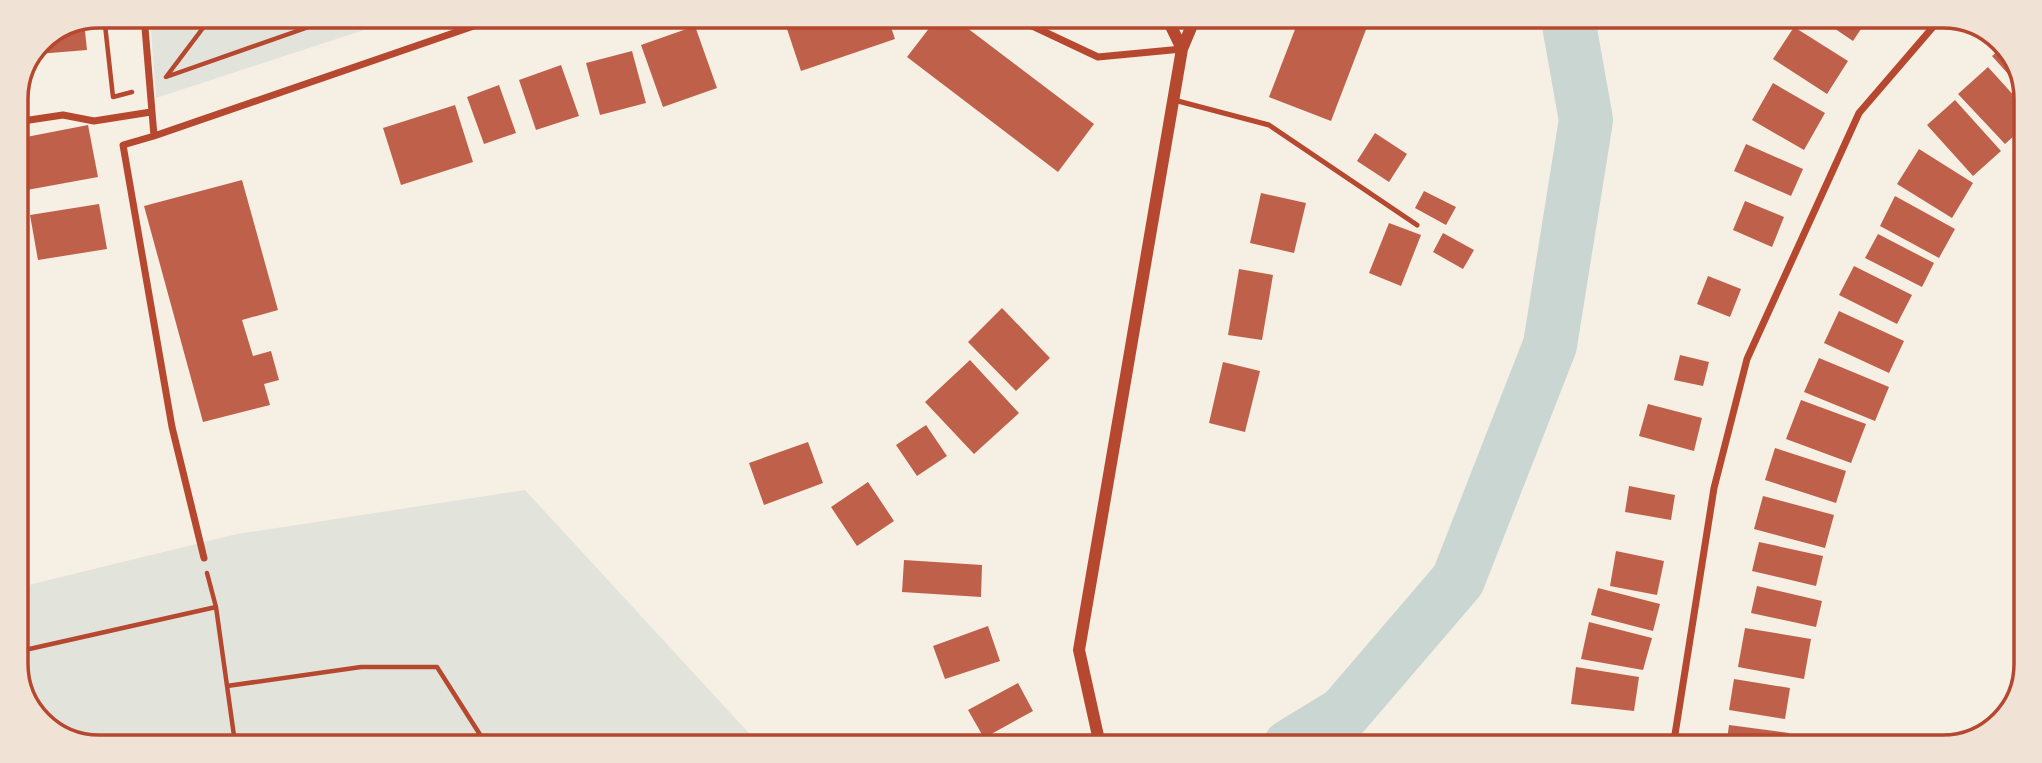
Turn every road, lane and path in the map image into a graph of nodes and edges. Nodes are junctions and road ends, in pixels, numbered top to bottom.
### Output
1 (105, 28) edge
2 (145, 28) edge
3 (203, 28) edge
4 (306, 28) edge
5 (468, 28) edge
6 (1036, 28) edge
7 (1172, 28) edge
8 (1190, 28) edge
9 (1932, 28) edge
10 (1181, 49) junction
11 (166, 77) junction
12 (150, 87) junction
13 (1173, 100) junction
14 (151, 112) junction
15 (28, 120) edge
16 (154, 136) junction
17 (1417, 225) dead end
18 (204, 558) joint
19 (216, 607) junction
20 (28, 649) edge
21 (227, 686) junction
22 (234, 735) edge
23 (480, 735) edge
24 (1098, 735) edge
25 (1675, 735) edge

1 - 12 path
2 - 12 street
3 - 11 path
4 - 11 path
5 - 16 street
6 - 10 street
7 - 10 street
8 - 10 street
9 - 25 street
10 - 13 street
11 - 12 path
12 - 14 street
13 - 17 lane
13 - 24 street
14 - 15 street
14 - 16 street
16 - 18 street
18 - 19 path
19 - 20 path
19 - 21 path
21 - 22 path
21 - 23 path

